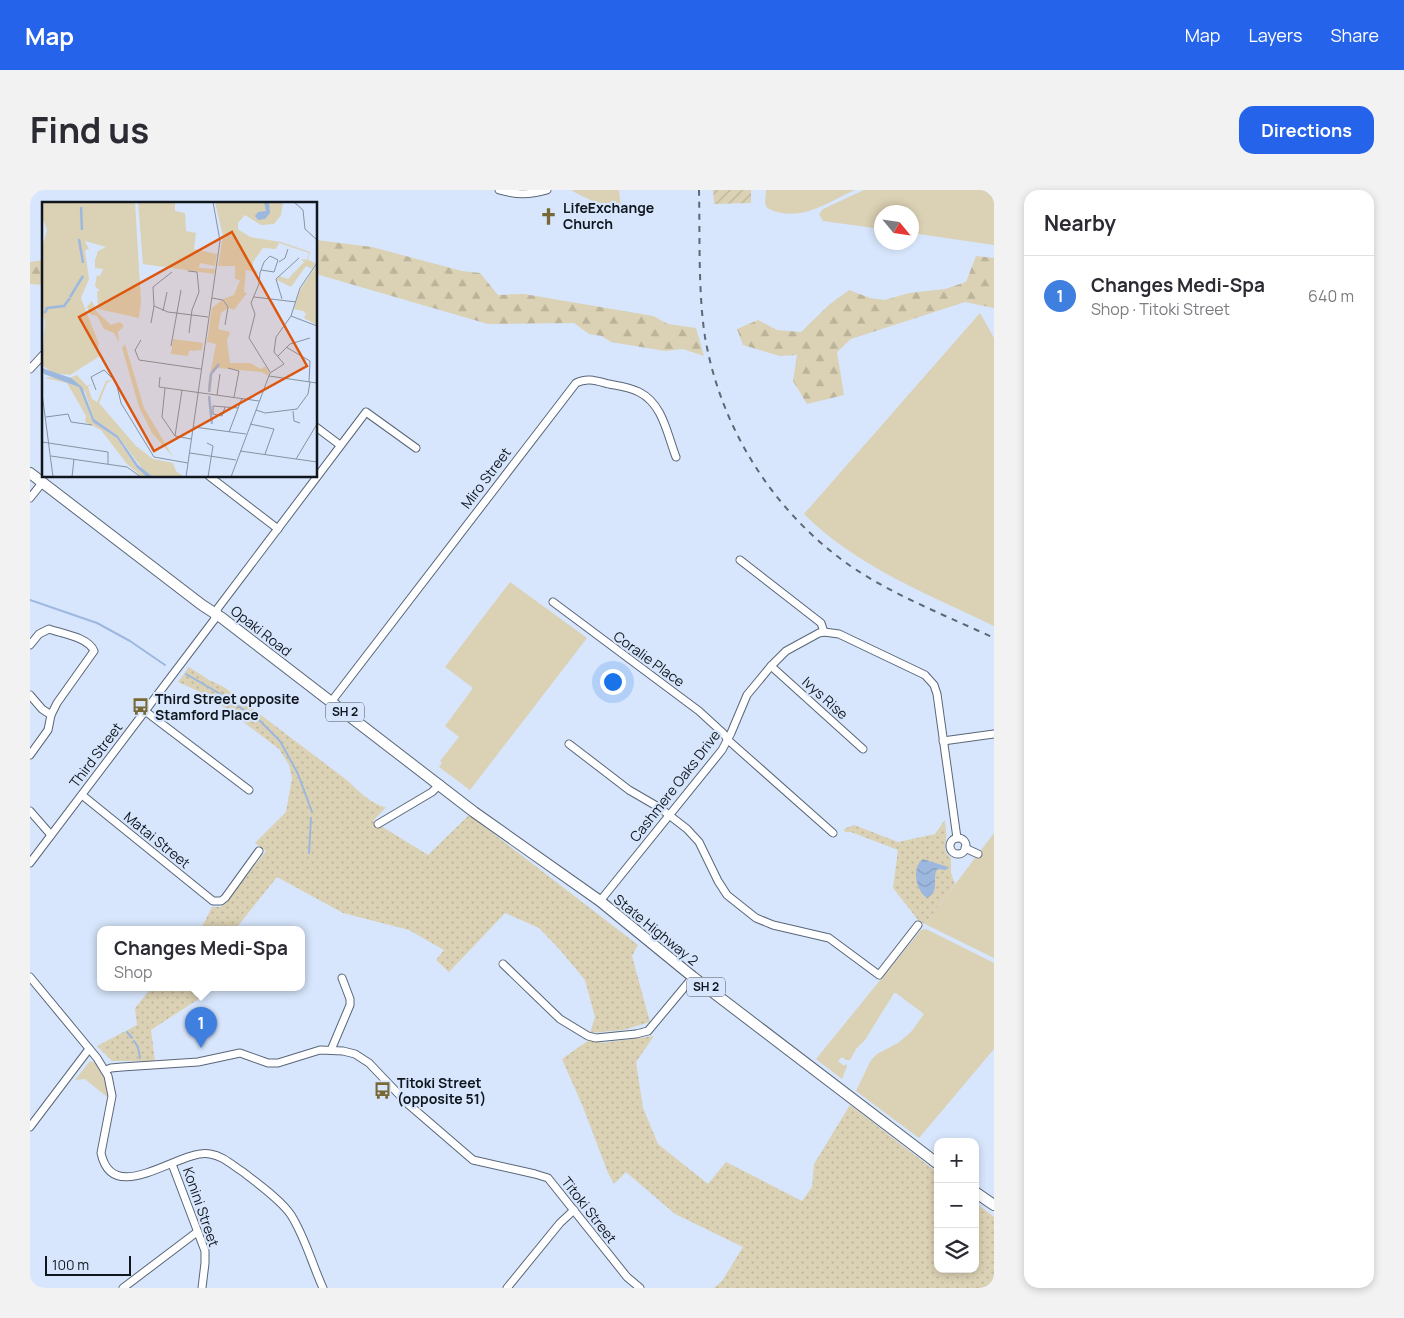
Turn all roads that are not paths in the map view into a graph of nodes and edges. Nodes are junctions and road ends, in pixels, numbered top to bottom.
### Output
1 (499, 190) edge
2 (547, 190) edge
3 (42, 356) edge
4 (30, 369) edge
5 (318, 428) edge
6 (340, 445) junction
7 (416, 448) dead end
8 (676, 457) dead end
9 (30, 474) edge
10 (318, 475) edge
11 (212, 478) edge
12 (316, 478) edge
13 (42, 482) junction
14 (30, 498) edge
15 (278, 529) junction
16 (740, 560) dead end
17 (553, 602) dead end
18 (216, 614) junction
19 (824, 632) junction
20 (30, 645) edge
21 (771, 666) junction
22 (30, 694) edge
23 (331, 702) junction
24 (145, 711) junction
25 (52, 715) junction
26 (994, 734) edge
27 (728, 740) junction
28 (943, 741) junction
29 (569, 744) dead end
30 (863, 749) dead end
31 (30, 755) edge
32 (440, 784) junction
33 (249, 790) dead end
34 (82, 794) junction
35 (30, 811) edge
36 (474, 812) joint
37 (670, 815) junction
38 (378, 824) dead end
39 (833, 832) dead end
40 (51, 835) junction
41 (957, 838) junction
42 (965, 848) junction
43 (259, 851) dead end
44 (978, 854) dead end
45 (30, 863) edge
46 (600, 902) junction
47 (918, 925) dead end
48 (502, 964) dead end
49 (693, 977) junction
50 (30, 978) edge
51 (342, 978) dead end
52 (89, 1049) junction
53 (331, 1050) junction
54 (106, 1070) junction
55 (30, 1127) edge
56 (934, 1161) edge
57 (172, 1164) junction
58 (979, 1195) edge
59 (994, 1205) edge
60 (574, 1210) junction
61 (196, 1232) junction
62 (123, 1288) edge
63 (202, 1288) edge
64 (323, 1288) edge
65 (506, 1288) edge
66 (640, 1288) edge

1 - 2 street
3 - 4 street
5 - 6 street
6 - 7 street, Third Street
6 - 10 street, Third Street
8 - 23 street, Miro Street
9 - 13 highway, Opaki Road / SH 2
11 - 15 street
12 - 15 street, Third Street
13 - 14 street
13 - 18 highway, Opaki Road / SH 2
15 - 18 street, Third Street
16 - 19 street
17 - 27 street, Coralie Place
18 - 23 highway, Opaki Road / SH 2
18 - 24 street, Third Street
19 - 21 street, Cashmere Oaks Drive
19 - 28 street
20 - 25 street
21 - 27 street, Cashmere Oaks Drive
21 - 30 street, Ivys Rise
22 - 25 street
23 - 32 highway, Opaki Road / SH 2
24 - 33 street
24 - 34 street, Third Street
25 - 31 street
26 - 28 street
27 - 37 street, Cashmere Oaks Drive
27 - 39 street, Coralie Place
28 - 41 street
29 - 37 street
32 - 36 highway, Opaki Road / SH 2
32 - 38 street
34 - 40 street, Third Street
34 - 43 street, Matai Street
35 - 40 street
36 - 46 highway, State Highway 2 / SH 2
37 - 46 street, Cashmere Oaks Drive
37 - 47 street
40 - 45 street, Third Street
41 - 42 street
41 - 42 street
42 - 44 street
46 - 49 highway, State Highway 2 / SH 2
48 - 49 street
49 - 56 highway, State Highway 2 / SH 2
50 - 52 street
51 - 53 street
52 - 54 street
52 - 55 street
53 - 54 street, Titoki Street
53 - 60 street, Titoki Street
54 - 57 street
57 - 61 street, Konini Street
57 - 64 street
58 - 59 highway
60 - 65 street
60 - 66 street, Titoki Street
61 - 62 street
61 - 63 street, Konini Street

